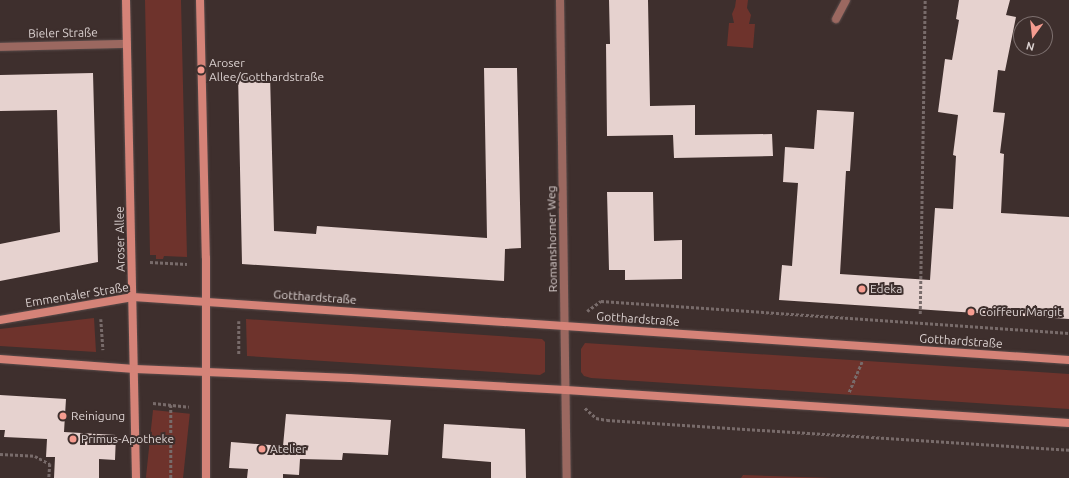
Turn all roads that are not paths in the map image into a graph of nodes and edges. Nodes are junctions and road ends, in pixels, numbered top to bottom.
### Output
1 (126, 0) edge
2 (200, 0) edge
3 (560, 0) edge
4 (846, 0) edge
5 (836, 19) dead end
6 (127, 44) junction
7 (0, 46) edge
8 (133, 297) junction
9 (205, 301) junction
10 (0, 320) edge
11 (565, 326) junction
12 (0, 359) edge
13 (1069, 360) edge
14 (135, 369) junction
15 (205, 371) junction
16 (566, 390) junction
17 (1069, 423) edge
18 (136, 478) edge
19 (206, 478) edge
20 (567, 478) edge

1 - 6 main road, Aroser Allee
2 - 9 main road
3 - 11 street, Romanshorner Weg
4 - 5 street
6 - 7 street, Bieler Straße
6 - 8 main road, Aroser Allee
8 - 9 main road, Emmentaler Straße
8 - 10 main road, Emmentaler Straße
8 - 14 main road, Aroser Allee
9 - 11 main road, Gotthardstraße
9 - 15 main road
11 - 13 main road, Gotthardstraße
11 - 16 street, Romanshorner Weg
12 - 14 main road
14 - 15 main road
14 - 18 main road, Aroser Allee
15 - 16 main road
15 - 19 main road
16 - 17 main road
16 - 20 street, Romanshorner Weg

